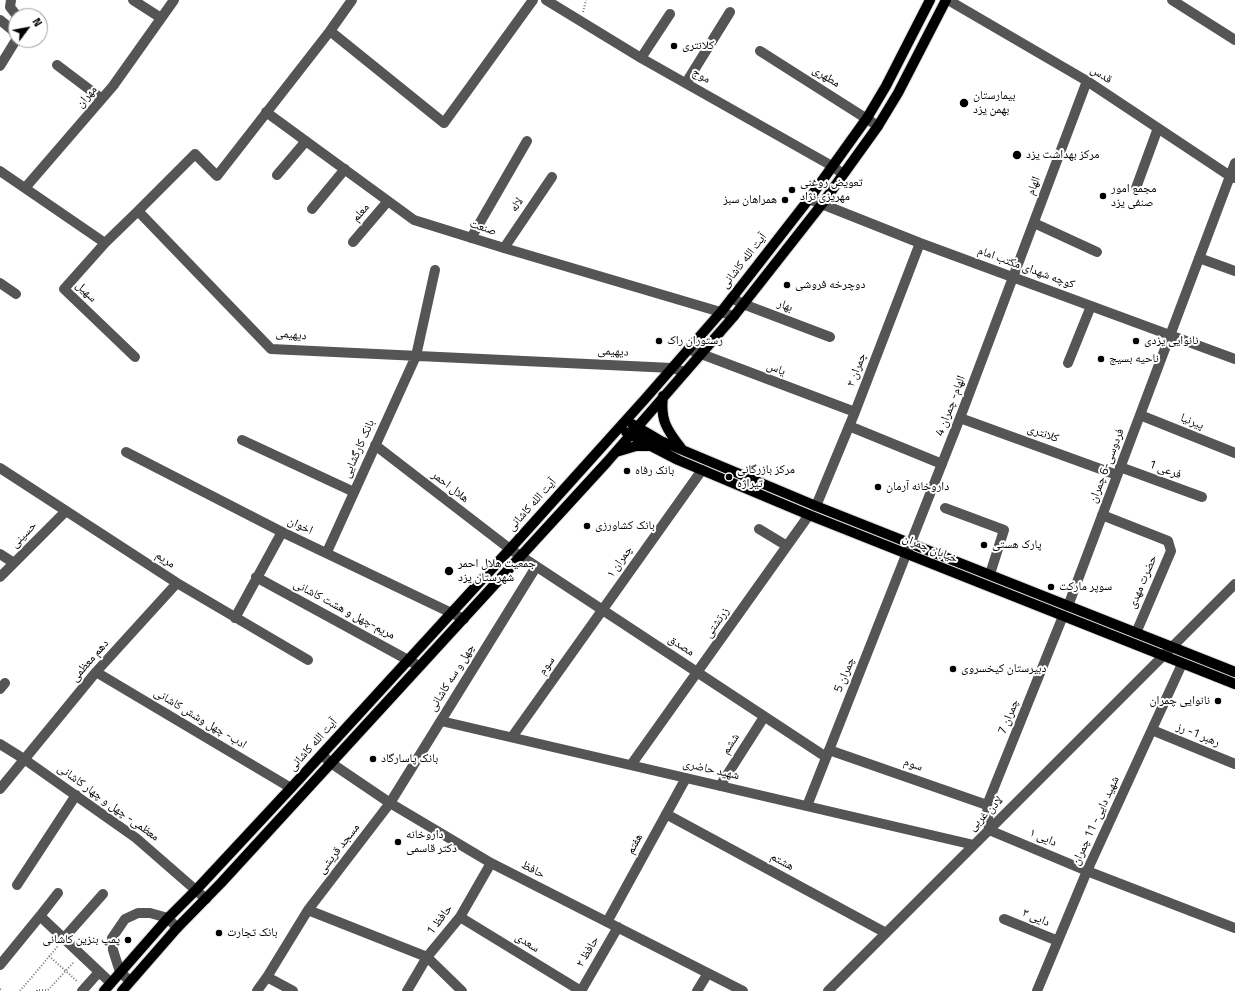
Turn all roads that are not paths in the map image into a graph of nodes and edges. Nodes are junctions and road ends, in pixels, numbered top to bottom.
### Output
1 (133, 0) edge
2 (174, 0) edge
3 (352, 0) edge
4 (533, 0) edge
5 (546, 0) edge
6 (930, 0) edge
7 (947, 0) edge
8 (1176, 1) edge
9 (730, 12) dead end
10 (670, 14) dead end
11 (161, 18) junction
12 (0, 20) edge
13 (8, 26) edge
14 (330, 31) junction
15 (1235, 40) edge
16 (11, 48) edge
17 (760, 51) dead end
18 (642, 58) junction
19 (57, 65) dead end
20 (0, 66) edge
21 (1087, 81) junction
22 (686, 83) junction
23 (102, 99) junction
24 (266, 112) junction
25 (867, 118) junction
26 (878, 126) junction
27 (1158, 128) junction
28 (306, 140) junction
29 (527, 141) dead end
30 (1235, 163) edge
31 (832, 166) junction
32 (345, 169) junction
33 (0, 170) edge
34 (843, 174) junction
35 (277, 175) dead end
36 (552, 177) dead end
37 (1233, 177) edge
38 (25, 188) junction
39 (1136, 188) dead end
40 (809, 199) junction
41 (388, 201) junction
42 (822, 204) junction
43 (312, 209) dead end
44 (138, 211) junction
45 (1034, 223) junction
46 (471, 238) junction
47 (353, 242) dead end
48 (105, 243) junction
49 (920, 243) junction
50 (504, 248) junction
51 (1097, 252) dead end
52 (1199, 258) junction
53 (435, 270) dead end
54 (1235, 271) edge
55 (1013, 278) junction
56 (0, 283) edge
57 (16, 294) dead end
58 (732, 298) junction
59 (743, 304) junction
60 (1091, 306) junction
61 (721, 312) junction
62 (734, 316) junction
63 (1170, 335) junction
64 (830, 337) dead end
65 (688, 350) junction
66 (702, 354) junction
67 (416, 356) junction
68 (135, 357) dead end
69 (1235, 359) edge
70 (1068, 363) dead end
71 (672, 368) junction
72 (686, 372) junction
73 (663, 396) junction
74 (855, 412) junction
75 (1140, 415) junction
76 (960, 418) junction
77 (623, 424) junction
78 (849, 426) junction
79 (634, 431) junction
80 (242, 440) dead end
81 (375, 445) junction
82 (650, 446) junction
83 (683, 450) junction
84 (126, 452) dead end
85 (616, 452) junction
86 (1235, 453) edge
87 (942, 464) junction
88 (0, 468) edge
89 (702, 470) junction
90 (1119, 471) junction
91 (354, 492) junction
92 (1202, 497) dead end
93 (816, 506) junction
94 (945, 508) dead end
95 (66, 511) junction
96 (809, 515) junction
97 (1102, 515) junction
98 (759, 530) dead end
99 (282, 532) junction
100 (911, 543) junction
101 (787, 546) junction
102 (510, 549) junction
103 (327, 552) junction
104 (0, 554) edge
105 (907, 554) junction
106 (521, 557) junction
107 (14, 563) junction
108 (536, 567) junction
109 (990, 574) junction
110 (0, 577) edge
111 (256, 578) junction
112 (177, 584) junction
113 (1235, 584) edge
114 (1068, 606) junction
115 (602, 610) junction
116 (451, 612) junction
117 (1063, 616) junction
118 (235, 618) junction
119 (464, 618) junction
120 (1136, 632) junction
121 (1172, 647) junction
122 (1163, 656) junction
123 (408, 659) junction
124 (308, 660) dead end
125 (1182, 664) junction
126 (419, 666) junction
127 (96, 672) junction
128 (1235, 672) edge
129 (697, 673) junction
130 (1235, 684) edge
131 (764, 717) junction
132 (441, 721) junction
133 (1152, 730) junction
134 (512, 737) junction
135 (0, 744) edge
136 (827, 754) junction
137 (322, 755) junction
138 (24, 758) junction
139 (331, 763) junction
140 (1235, 764) edge
141 (631, 765) junction
142 (686, 778) junction
143 (720, 786) junction
144 (291, 788) junction
145 (0, 789) edge
146 (76, 795) junction
147 (390, 803) junction
148 (988, 805) junction
149 (807, 806) junction
150 (666, 814) junction
151 (989, 830) junction
152 (974, 845) junction
153 (491, 863) junction
154 (1087, 871) junction
155 (17, 885) dead end
156 (196, 890) junction
157 (58, 893) dead end
158 (104, 894) dead end
159 (206, 899) junction
160 (308, 910) junction
161 (40, 916) junction
162 (460, 917) junction
163 (168, 918) junction
164 (1004, 919) dead end
165 (607, 922) junction
166 (618, 927) junction
167 (177, 928) junction
168 (1235, 928) edge
169 (886, 933) junction
170 (64, 938) junction
171 (1058, 941) junction
172 (5, 954) edge
173 (427, 957) junction
174 (0, 965) edge
175 (98, 972) junction
176 (120, 972) junction
177 (708, 973) junction
178 (267, 977) junction
179 (130, 981) junction
180 (111, 983) junction
181 (84, 990) edge
182 (104, 991) edge
183 (122, 991) edge
184 (257, 991) edge
185 (293, 991) edge
186 (407, 991) edge
187 (462, 991) edge
188 (581, 991) edge
189 (698, 991) edge
190 (743, 991) edge
191 (828, 991) edge
192 (1037, 991) edge

1 - 11 street
2 - 11 street, مهران
3 - 14 street
4 - 14 street
5 - 18 street, موج
6 - 25 main road, آیت الله کاشانی
7 - 21 street, قدس
7 - 26 main road, آیت الله کاشانی
8 - 15 street
9 - 22 street
10 - 18 street
11 - 23 street, مهران
12 - 13 street
14 - 24 street
16 - 20 street
17 - 25 street, مطهری
18 - 22 street, موج
19 - 23 street
21 - 27 street, قدس
21 - 45 street, الهام
22 - 31 street, موج
23 - 38 street, مهران
24 - 28 street, صنعت
24 - 44 street
25 - 26 street, مطهری
25 - 31 main road, آیت الله کاشانی
26 - 34 main road, آیت الله کاشانی
27 - 37 street, قدس
27 - 39 street
28 - 32 street, صنعت
28 - 35 street
29 - 46 street
30 - 37 street, فردوسی-6 چمران
31 - 34 street, موج
31 - 40 main road, آیت الله کاشانی
32 - 41 street, صنعت
32 - 43 street
33 - 38 street
34 - 42 main road, آیت الله کاشانی
36 - 50 street, لاله
37 - 52 street, فردوسی-6 چمران
38 - 48 street
40 - 42 street, کوچه شهدای مکتب امام
40 - 58 main road, آیت الله کاشانی
41 - 46 street, صنعت
41 - 47 street, معلم
42 - 49 street, کوچه شهدای مکتب امام
42 - 59 main road, آیت الله کاشانی
44 - 48 street
44 - 67 street, دیهیمی
45 - 51 street
45 - 55 street, الهام
46 - 50 street, صنعت
48 - 68 street, سهیل
49 - 55 street, کوچه شهدای مکتب امام
49 - 74 street, چمران ۲
50 - 61 street, صنعت
52 - 54 street
52 - 63 street, فردوسی-6 چمران
53 - 67 street, بانک کارگشایی
55 - 60 street, کوچه شهدای مکتب امام
55 - 76 street, الهام- چمران 4
56 - 57 street
58 - 59 street, بهار
58 - 61 main road, آیت الله کاشانی
59 - 62 main road, آیت الله کاشانی
59 - 64 street, بهار
60 - 63 street, کوچه شهدای مکتب امام
60 - 70 street
61 - 62 street, صنعت
61 - 65 main road, آیت الله کاشانی
62 - 66 main road, آیت الله کاشانی
63 - 69 street, کوچه شهدای مکتب امام
63 - 75 street, فردوسی-6 چمران
65 - 66 street, یاس
65 - 71 main road, آیت الله کاشانی
66 - 72 main road, آیت الله کاشانی
66 - 74 street, یاس
67 - 71 street, دیهیمی
67 - 81 street, بانک کارگشایی
71 - 72 street, دیهیمی
71 - 77 main road, آیت الله کاشانی
72 - 73 main road, آیت الله کاشانی
73 - 79 main road, آیت الله کاشانی
73 - 83 main road
74 - 78 street, چمران ۲
75 - 86 street, پیرنیا
75 - 90 street, فردوسی-6 چمران
76 - 87 street, الهام- چمران 4
76 - 90 street, کلانتری
77 - 79 main road, خیابان چمران
77 - 102 main road, آیت الله کاشانی
78 - 87 street
78 - 93 street, چمران ۲
79 - 82 main road, خیابان چمران
79 - 83 main road, خیابان چمران
79 - 85 main road, آیت الله کاشانی
80 - 91 street
81 - 91 street, بانک کارگشایی
81 - 102 street, هلال احمر
82 - 85 main road
82 - 89 main road, خیابان چمران
83 - 93 main road, خیابان چمران
84 - 99 street, اخوان
85 - 106 main road, آیت الله کاشانی
87 - 100 street, الهام- چمران 4
88 - 95 street, مریم
89 - 96 main road, خیابان چمران
89 - 115 street, چمران ۱
90 - 92 street, فرعی 1
90 - 97 street, فردوسی-6 چمران
91 - 103 street, بانک کارگشایی
93 - 100 main road, خیابان چمران
94 - 109 street
95 - 107 street, حسینی
95 - 112 street, مریم
96 - 101 street, زرتشتی
96 - 105 main road, خیابان چمران
97 - 114 street, فردوسی-6 چمران
97 - 120 street, حضرت مهدی
98 - 101 street
99 - 103 street, اخوان
99 - 111 street
100 - 105 street, چمران 5
100 - 109 main road, خیابان چمران
101 - 129 street, زرتشتی
102 - 106 street, هلال احمر
102 - 116 main road, آیت الله کاشانی
103 - 116 street, اخوان
104 - 107 street
105 - 117 main road, خیابان چمران
105 - 136 street, چمران 5
106 - 108 street, مصدق
106 - 119 main road, آیت الله کاشانی
107 - 110 street, حسینی
108 - 115 street, مصدق
108 - 132 street, چهل و سه کاشانی
109 - 114 main road, خیابان چمران
111 - 118 street
111 - 123 street, مریم-چهل و هشت کاشانی
112 - 118 street, مریم
112 - 127 street, دهم معظمی
113 - 121 street, لادن غربی
114 - 120 main road, خیابان چمران
115 - 129 street, مصدق
115 - 134 street, سوم
116 - 119 street, اخوان
116 - 123 main road, آیت الله کاشانی
117 - 122 main road, خیابان چمران
117 - 148 street, چمران 7
118 - 124 street, مریم
119 - 126 main road, آیت الله کاشانی
120 - 121 main road, خیابان چمران
121 - 122 street, لادن غربی
121 - 128 main road, خیابان چمران
122 - 125 main road, خیابان چمران
122 - 151 street, لادن غربی
123 - 126 street, مریم-چهل و هشت کاشانی
123 - 137 main road, آیت الله کاشانی
125 - 130 main road, خیابان چمران
125 - 133 street, شهید دایی- 11 چمران
126 - 139 main road, آیت الله کاشانی
127 - 138 street, دهم معظمی
127 - 144 street, ادب- چهل وشش کاشانی
129 - 131 street, مصدق
129 - 141 street, زرتشتی
131 - 136 street, مصدق
131 - 143 street, ششم
132 - 134 street, شهید حاضری
132 - 147 street, چهل و سه کاشانی
133 - 140 street, رهبر 1- رز
133 - 154 street, شهید دایی- 11 چمران
134 - 141 street, شهید حاضری
135 - 138 street, معظمی- چهل و چهار کاشانی
136 - 148 street, سوم
136 - 149 street, چمران 5
137 - 139 street, حافظ
137 - 144 main road, آیت الله کاشانی
138 - 145 street, دهم معظمی
138 - 146 street, معظمی- چهل و چهار کاشانی
139 - 147 street, حافظ
139 - 159 main road, آیت الله کاشانی
141 - 142 street, شهید حاضری
142 - 143 street, شهید حاضری
142 - 150 street, هفتم
143 - 149 street, شهید حاضری
144 - 156 main road, آیت الله کاشانی
146 - 155 street
146 - 156 street, معظمی- چهل و چهار کاشانی
147 - 153 street, حافظ
147 - 160 street, مسجد قریشی
148 - 151 street, چمران 7
149 - 152 street, شهید حاضری
150 - 165 street, هفتم
150 - 169 street, هشتم
151 - 152 street, لادن غربی
151 - 154 street, دایی ۱
152 - 169 street, لادن غربی
153 - 162 street, حافظ 1
153 - 165 street, حافظ
154 - 168 street, دایی ۱
154 - 171 street, شهید دایی- 11 چمران
156 - 159 street, معظمی- چهل و چهار کاشانی
156 - 163 main road, آیت الله کاشانی
157 - 161 street
158 - 170 street
159 - 167 main road, آیت الله کاشانی
160 - 173 street
160 - 178 street, مسجد قریشی
161 - 170 street
161 - 172 street
162 - 173 street, حافظ 1
162 - 188 street, سعدی
163 - 167 street
163 - 176 main road, آیت الله کاشانی
163 - 176 street
164 - 171 street, دایی ۳
165 - 166 street, حافظ
166 - 177 street, حافظ
166 - 188 street, حافظ ۲
167 - 179 main road, آیت الله کاشانی
169 - 191 street, لادن غربی
170 - 175 street
171 - 192 street, شهید دایی- 11 چمران
172 - 174 street
173 - 186 street, حافظ 1
173 - 187 street
175 - 180 street
175 - 181 street
176 - 179 street
176 - 180 main road, آیت الله کاشانی
177 - 189 street
177 - 190 street, حافظ
178 - 184 street, مسجد قریشی
178 - 185 street
179 - 183 main road, آیت الله کاشانی
180 - 182 main road, آیت الله کاشانی

